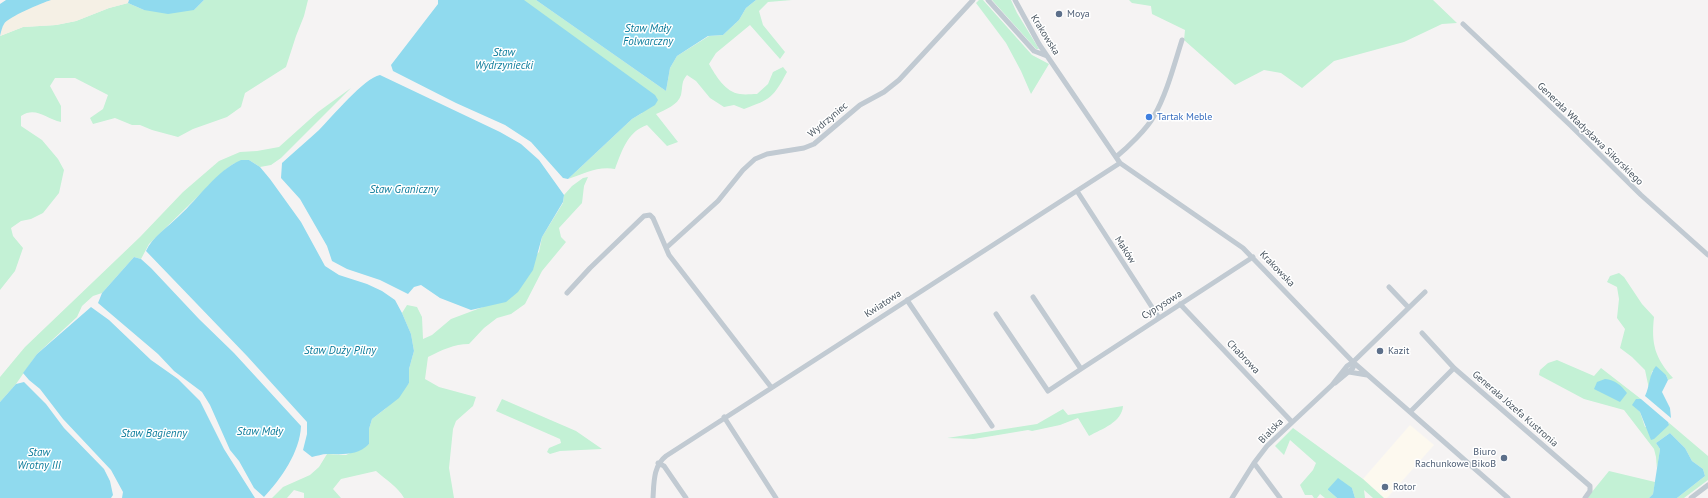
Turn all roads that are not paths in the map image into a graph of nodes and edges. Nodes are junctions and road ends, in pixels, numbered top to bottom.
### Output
1 (973, 0) edge
2 (988, 0) edge
3 (1015, 0) edge
4 (1463, 24) dead end
5 (1182, 40) dead end
6 (1048, 57) junction
7 (1116, 157) junction
8 (1120, 163) junction
9 (1077, 191) junction
10 (666, 248) junction
11 (1708, 255) edge
12 (1253, 257) junction
13 (1389, 286) dead end
14 (1425, 292) dead end
15 (567, 293) dead end
16 (1033, 297) dead end
17 (907, 300) junction
18 (1180, 304) junction
19 (1408, 307) junction
20 (996, 314) dead end
21 (1158, 318) junction
22 (1422, 333) dead end
23 (1349, 358) junction
24 (1353, 362) junction
25 (1347, 366) junction
26 (1454, 368) junction
27 (1082, 369) junction
28 (1349, 372) junction
29 (1368, 375) junction
30 (1332, 385) junction
31 (771, 387) junction
32 (1410, 412) junction
33 (724, 418) junction
34 (1292, 422) junction
35 (992, 426) dead end
36 (658, 463) junction
37 (1254, 463) junction
38 (1708, 485) edge
39 (653, 498) edge
40 (686, 498) edge
41 (776, 498) edge
42 (1232, 498) edge
43 (1280, 498) edge
44 (1508, 498) edge
45 (1585, 498) edge
46 (1690, 498) edge

1 - 10 street, Wydrzyniec
2 - 6 street
3 - 6 street, Krakowska
4 - 11 street, Generała Władysława Sikorskiego
5 - 7 street
6 - 7 street, Krakowska
7 - 8 street, Krakowska
8 - 9 street, Kwiatowa
8 - 12 street, Krakowska
9 - 17 street, Kwiatowa
9 - 21 street, Maków
10 - 15 street
10 - 31 street
12 - 18 street, Cyprysowa
12 - 23 street, Krakowska
13 - 19 street
14 - 19 street
16 - 27 street
17 - 31 street, Kwiatowa
17 - 35 street
18 - 21 street, Cyprysowa
18 - 34 street, Chabrowa
19 - 24 street
20 - 27 street, Cyprysowa
21 - 27 street, Cyprysowa
22 - 26 street, Generała Józefa Kustronia
23 - 24 street, Krakowska
23 - 25 street, Bialska
24 - 25 street, Bialska
24 - 28 street
24 - 29 street, Krakowska
25 - 30 street, Bialska
26 - 32 street
26 - 45 street, Generała Józefa Kustronia
28 - 29 street
28 - 30 street, Bialska
29 - 32 street, Krakowska
30 - 34 street, Bialska
31 - 33 street, Kwiatowa
32 - 44 street, Krakowska
33 - 36 street, Kwiatowa
33 - 41 street
34 - 37 street, Bialska
36 - 39 street
36 - 40 street
37 - 42 street, Bialska
37 - 43 street
38 - 46 street

